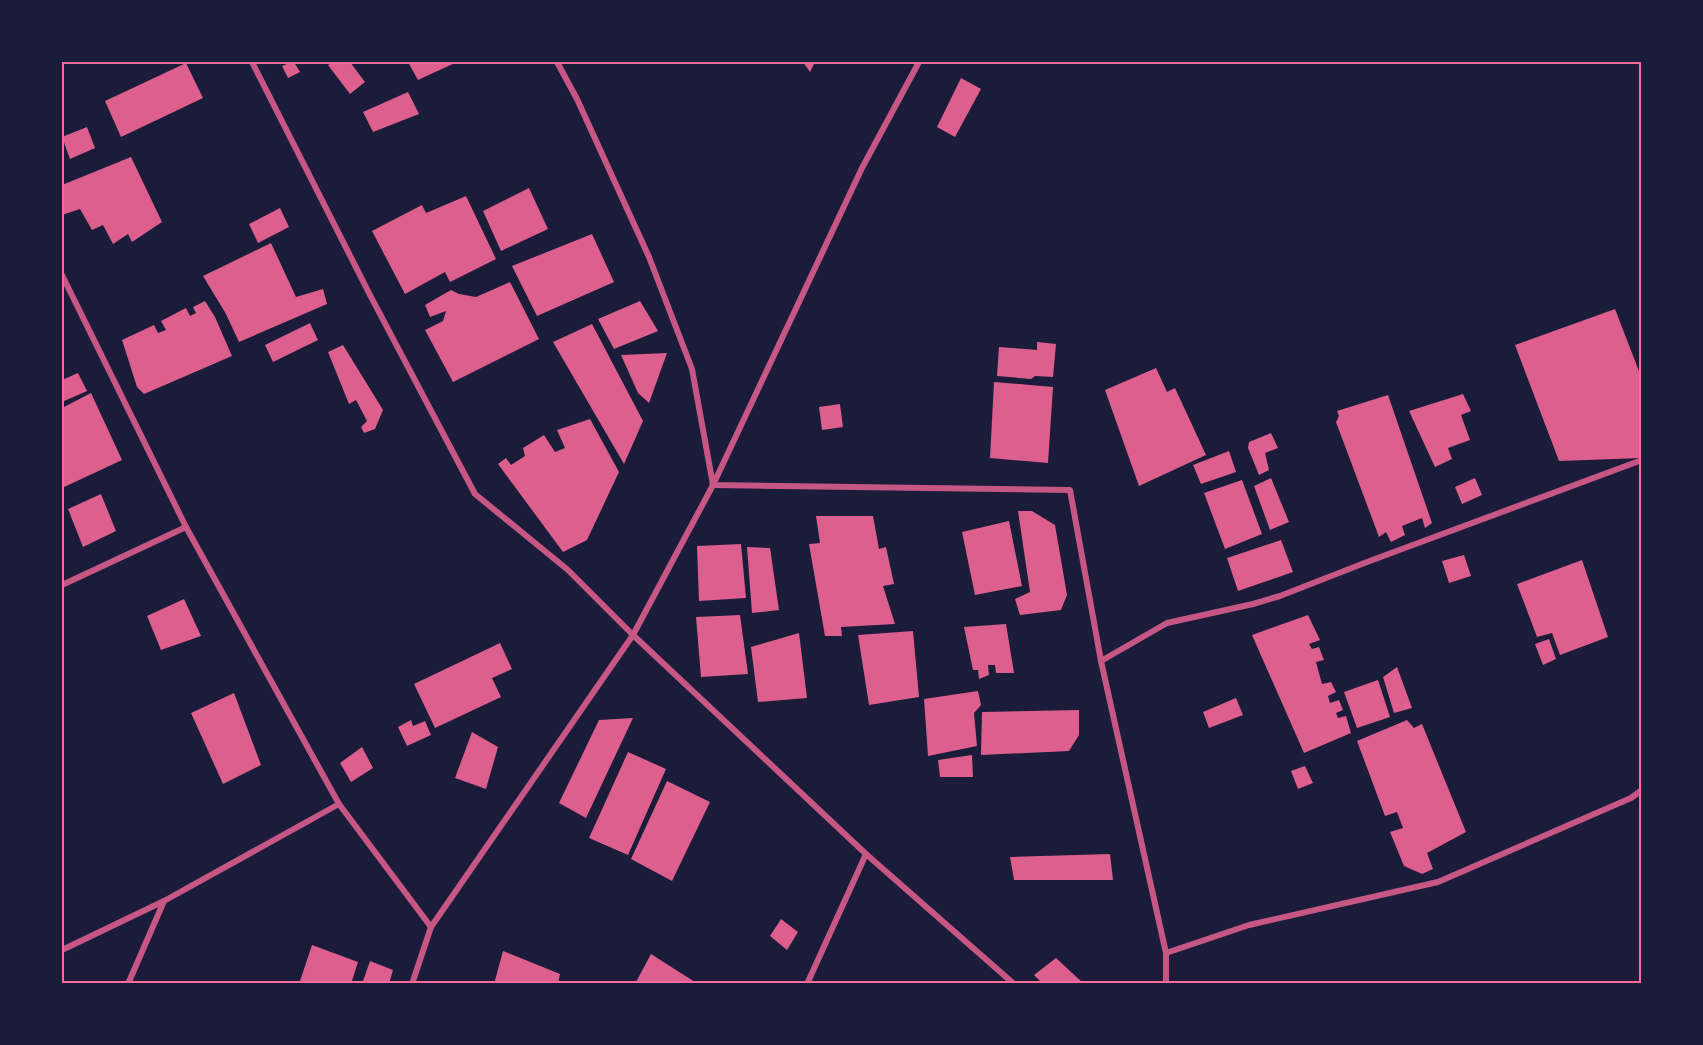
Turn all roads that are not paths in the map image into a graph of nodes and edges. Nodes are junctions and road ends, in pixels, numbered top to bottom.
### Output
1 (252, 62) edge
2 (557, 62) edge
3 (919, 62) edge
4 (63, 279) edge
5 (1641, 460) edge
6 (713, 485) junction
7 (186, 527) junction
8 (62, 585) edge
9 (633, 635) junction
10 (1101, 661) junction
11 (1641, 790) edge
12 (339, 804) junction
13 (866, 854) junction
14 (164, 901) junction
15 (431, 927) junction
16 (62, 950) edge
17 (1166, 953) junction
18 (128, 984) edge
19 (412, 984) edge
20 (807, 984) edge
21 (1014, 984) edge
22 (1166, 984) edge

1 - 9 street
2 - 6 street
3 - 6 street
4 - 7 street
5 - 10 street
6 - 9 street
6 - 10 street
7 - 8 street
7 - 12 street
9 - 13 street
9 - 15 street
10 - 17 street
11 - 17 street
12 - 14 street
12 - 15 street
13 - 20 street
13 - 21 street
14 - 16 street
14 - 18 street
15 - 19 street
17 - 22 street

